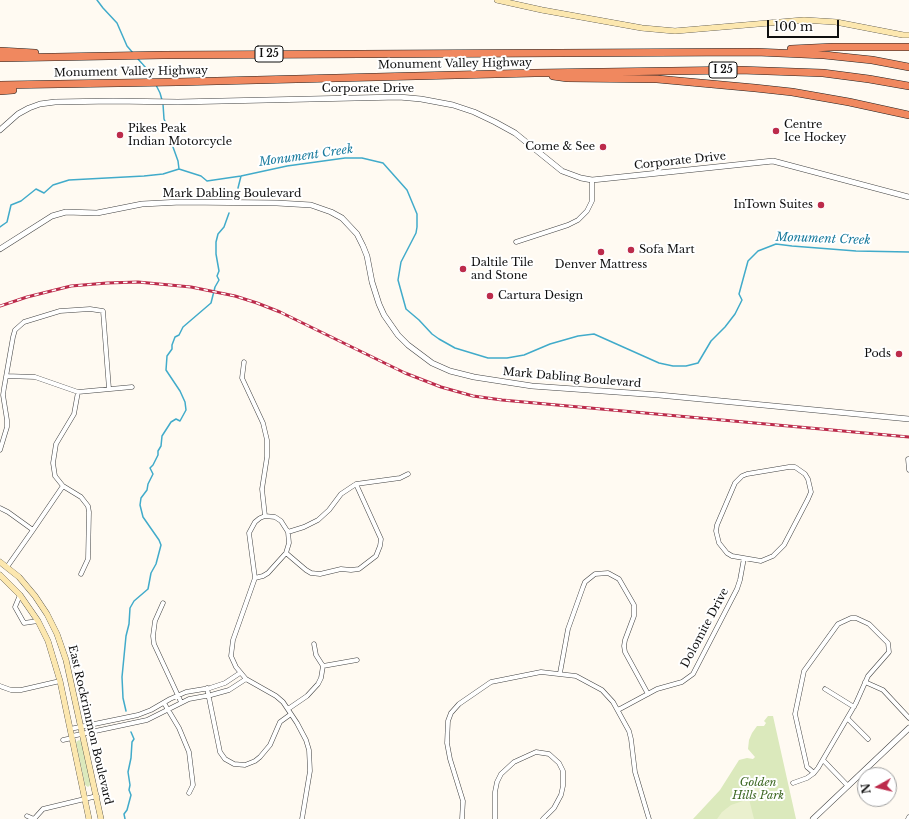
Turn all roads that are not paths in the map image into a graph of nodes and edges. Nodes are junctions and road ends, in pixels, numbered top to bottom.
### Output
1 (497, 0) edge
2 (909, 35) edge
3 (909, 47) edge
4 (0, 51) edge
5 (737, 52) junction
6 (63, 56) junction
7 (0, 58) edge
8 (909, 67) edge
9 (535, 73) junction
10 (69, 84) junction
11 (0, 85) edge
12 (909, 86) edge
13 (0, 90) edge
14 (909, 115) edge
15 (0, 130) edge
16 (592, 180) junction
17 (909, 197) edge
18 (516, 242) dead end
19 (0, 249) edge
20 (244, 362) dead end
21 (6, 376) junction
22 (132, 387) dead end
23 (108, 389) junction
24 (78, 392) junction
25 (909, 419) edge
26 (0, 450) edge
27 (909, 459) edge
28 (909, 470) edge
29 (408, 474) dead end
30 (356, 484) junction
31 (63, 486) junction
32 (0, 508) edge
33 (265, 516) junction
34 (33, 530) junction
35 (288, 532) junction
36 (286, 553) junction
37 (744, 558) junction
38 (0, 562) edge
39 (7, 567) junction
40 (81, 574) dead end
41 (0, 575) edge
42 (255, 578) junction
43 (20, 595) junction
44 (163, 603) dead end
45 (38, 621) junction
46 (314, 644) dead end
47 (357, 660) dead end
48 (323, 666) junction
49 (240, 673) junction
50 (560, 673) junction
51 (246, 678) junction
52 (60, 681) junction
53 (865, 682) junction
54 (0, 686) edge
55 (207, 688) junction
56 (826, 689) dead end
57 (648, 694) junction
58 (178, 695) junction
59 (208, 696) junction
60 (164, 702) junction
61 (181, 702) junction
62 (854, 707) junction
63 (168, 709) junction
64 (288, 709) junction
65 (618, 710) junction
66 (291, 714) junction
67 (848, 718) junction
68 (909, 718) edge
69 (81, 726) junction
70 (909, 728) edge
71 (70, 729) junction
72 (83, 734) junction
73 (72, 737) junction
74 (868, 739) dead end
75 (63, 740) dead end
76 (823, 760) junction
77 (814, 772) junction
78 (793, 783) dead end
79 (848, 786) junction
80 (189, 793) dead end
81 (96, 796) junction
82 (85, 798) junction
83 (303, 812) junction
84 (27, 816) dead end
85 (34, 819) edge
86 (89, 819) edge
87 (101, 819) edge
88 (302, 819) edge
89 (307, 819) edge
90 (462, 819) edge
91 (495, 819) edge
92 (543, 819) edge
93 (650, 819) edge
94 (813, 819) edge

1 - 2 main road
3 - 5 highway
4 - 6 highway
5 - 6 highway, Monument Valley Highway / I 25
5 - 8 highway, Monument Valley Highway / I 25
6 - 7 highway, Monument Valley Highway / I 25
9 - 10 highway, Monument Valley Highway / I 25
9 - 12 highway, Monument Valley Highway / I 25
9 - 14 highway
10 - 11 highway, Monument Valley Highway / I 25
10 - 13 highway
15 - 16 street, Corporate Drive
16 - 17 street, Corporate Drive
16 - 18 street
19 - 25 street, Mark Dabling Boulevard
20 - 33 street
21 - 23 street
21 - 24 street
21 - 26 street
22 - 23 street
23 - 24 street
24 - 31 street
27 - 28 street
29 - 30 street
30 - 35 street
30 - 36 street
31 - 34 street
31 - 40 street
32 - 34 street
33 - 35 street
33 - 42 street
34 - 39 street
35 - 36 street
36 - 42 street
37 - 37 street
37 - 57 street, Dolomite Drive
38 - 39 main road, East Rockrimmon Boulevard
39 - 69 main road, East Rockrimmon Boulevard
41 - 43 main road, East Rockrimmon Boulevard
42 - 49 street
43 - 45 main road, East Rockrimmon Boulevard
43 - 45 street
44 - 58 street
45 - 52 main road, East Rockrimmon Boulevard
46 - 48 street
47 - 48 street
48 - 64 street
49 - 51 street
49 - 55 street
50 - 57 street
50 - 65 street
50 - 90 street
51 - 59 street
51 - 64 street
52 - 54 street
52 - 71 main road, East Rockrimmon Boulevard
53 - 62 street
53 - 68 street
53 - 77 street
55 - 58 street
55 - 59 street
56 - 62 street
57 - 65 street, Dolomite Drive
58 - 60 street
58 - 61 street
59 - 61 street
59 - 66 street
60 - 63 street
60 - 69 street
61 - 63 street
62 - 67 street
63 - 72 street
63 - 80 street
64 - 66 street
65 - 93 street
66 - 83 street
67 - 74 street
67 - 76 street
69 - 71 street
69 - 72 main road, East Rockrimmon Boulevard
70 - 79 street
71 - 73 main road, East Rockrimmon Boulevard
72 - 73 street
72 - 81 main road, East Rockrimmon Boulevard
73 - 75 street
73 - 82 main road, East Rockrimmon Boulevard
76 - 77 street
76 - 79 street
77 - 78 street
79 - 94 street
81 - 82 street
81 - 87 main road, East Rockrimmon Boulevard
82 - 85 street
82 - 86 main road, East Rockrimmon Boulevard
83 - 88 street
83 - 89 street
84 - 85 street
91 - 92 street

